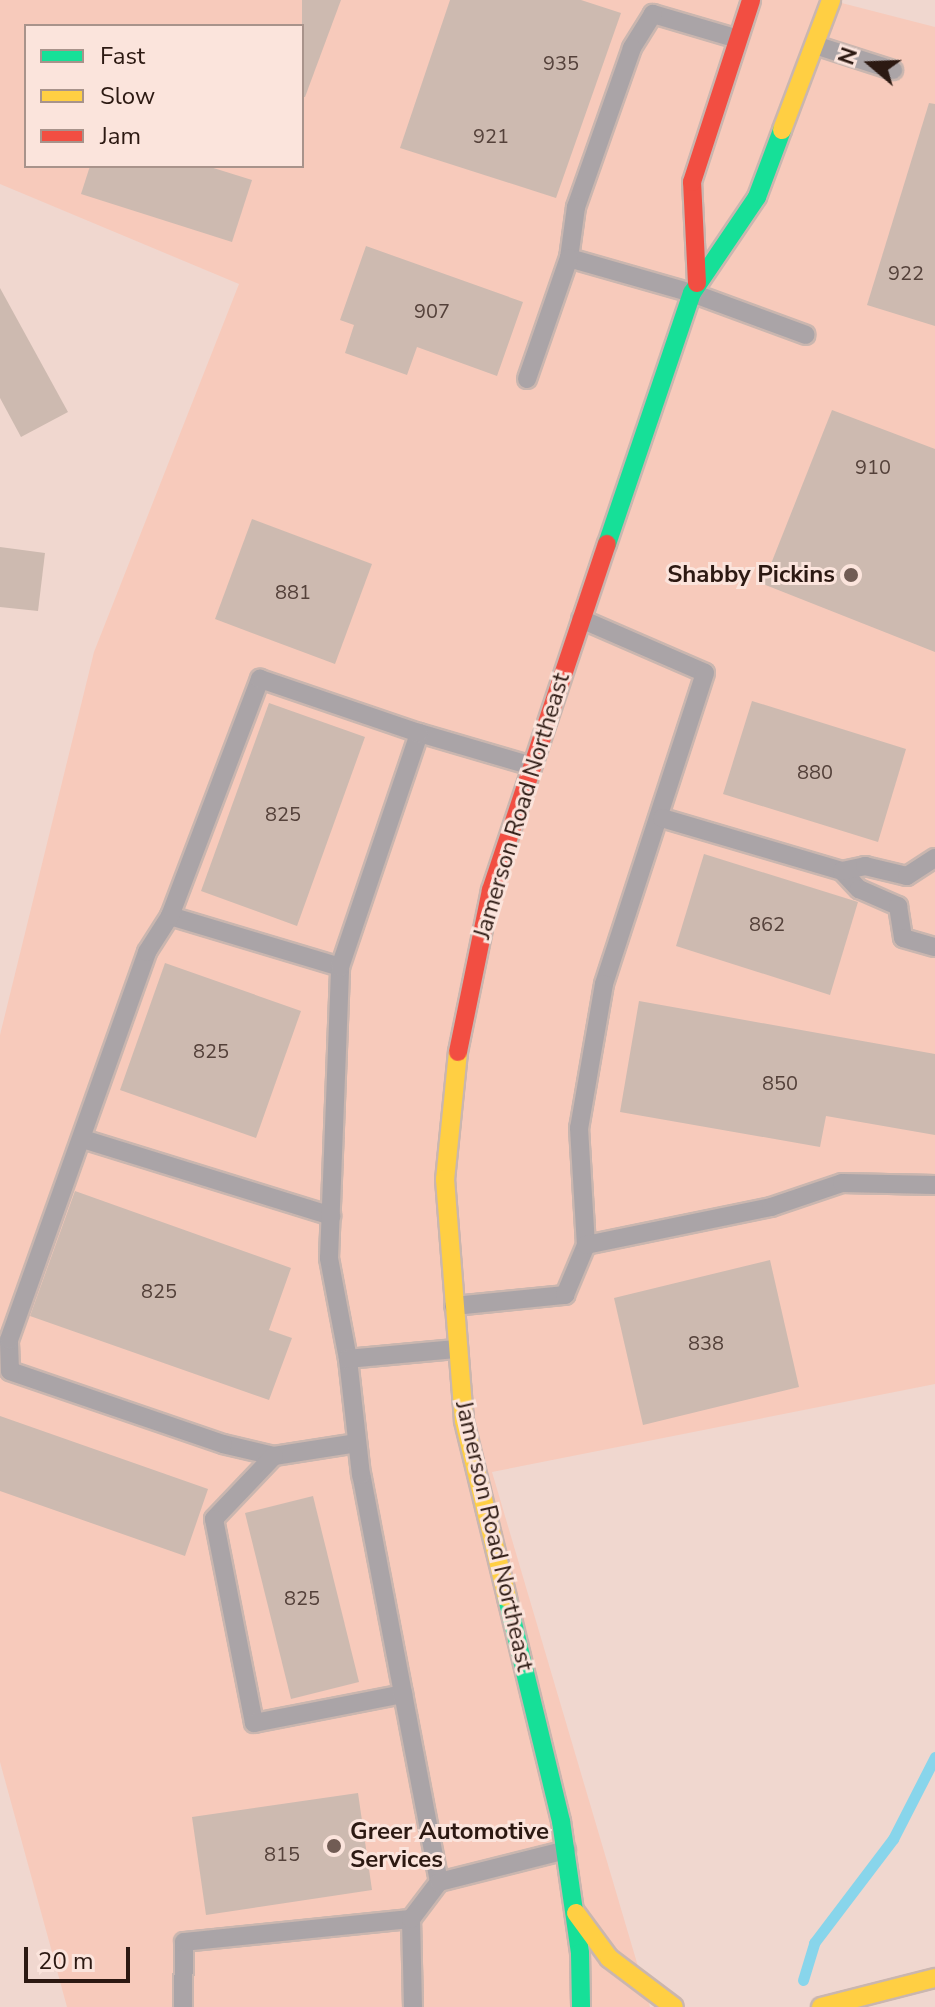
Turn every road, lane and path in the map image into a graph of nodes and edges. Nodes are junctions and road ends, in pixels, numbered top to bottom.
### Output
1 (751, 0) edge
2 (831, 0) edge
3 (655, 7) edge
4 (738, 39) junction
5 (815, 45) junction
6 (893, 70) dead end
7 (569, 258) junction
8 (694, 288) junction
9 (806, 335) dead end
10 (527, 379) dead end
11 (581, 619) junction
12 (419, 733) junction
13 (532, 766) junction
14 (662, 818) junction
15 (935, 858) edge
16 (842, 871) junction
17 (170, 916) junction
18 (935, 947) edge
19 (340, 967) junction
20 (83, 1139) junction
21 (935, 1185) edge
22 (331, 1216) junction
23 (586, 1245) junction
24 (452, 1306) junction
25 (455, 1349) junction
26 (348, 1359) junction
27 (357, 1443) junction
28 (274, 1456) junction
29 (403, 1694) junction
30 (566, 1850) junction
31 (439, 1882) junction
32 (574, 1909) junction
33 (411, 1919) junction
34 (935, 1978) edge
35 (183, 2007) edge
36 (413, 2007) edge
37 (581, 2007) edge
38 (674, 2007) edge
39 (821, 2007) edge

1 - 4 street, Jamerson Road Northeast
2 - 5 street, Jamerson Road Northeast
3 - 4 lane
3 - 7 lane
4 - 8 street, Jamerson Road Northeast
5 - 6 lane
5 - 8 street, Jamerson Road Northeast
7 - 8 lane
7 - 10 lane
8 - 9 lane
8 - 11 street, Jamerson Road Northeast
11 - 13 street, Jamerson Road Northeast
11 - 14 lane
12 - 13 lane
12 - 17 lane
12 - 19 lane
13 - 24 street, Jamerson Road Northeast
14 - 16 lane
14 - 23 lane
15 - 16 lane
16 - 18 lane
17 - 19 lane
17 - 20 lane
19 - 22 lane
20 - 22 lane
20 - 28 lane
21 - 23 lane
22 - 26 lane
23 - 24 lane
24 - 25 street, Jamerson Road Northeast
25 - 26 lane
25 - 30 street, Jamerson Road Northeast
26 - 27 lane
27 - 28 lane
27 - 29 lane
28 - 29 lane
29 - 31 lane
30 - 31 lane
30 - 32 street, Jamerson Road Northeast
31 - 33 lane
32 - 37 street, Jamerson Road Northeast
32 - 38 street
33 - 35 lane
33 - 36 lane
34 - 39 street

